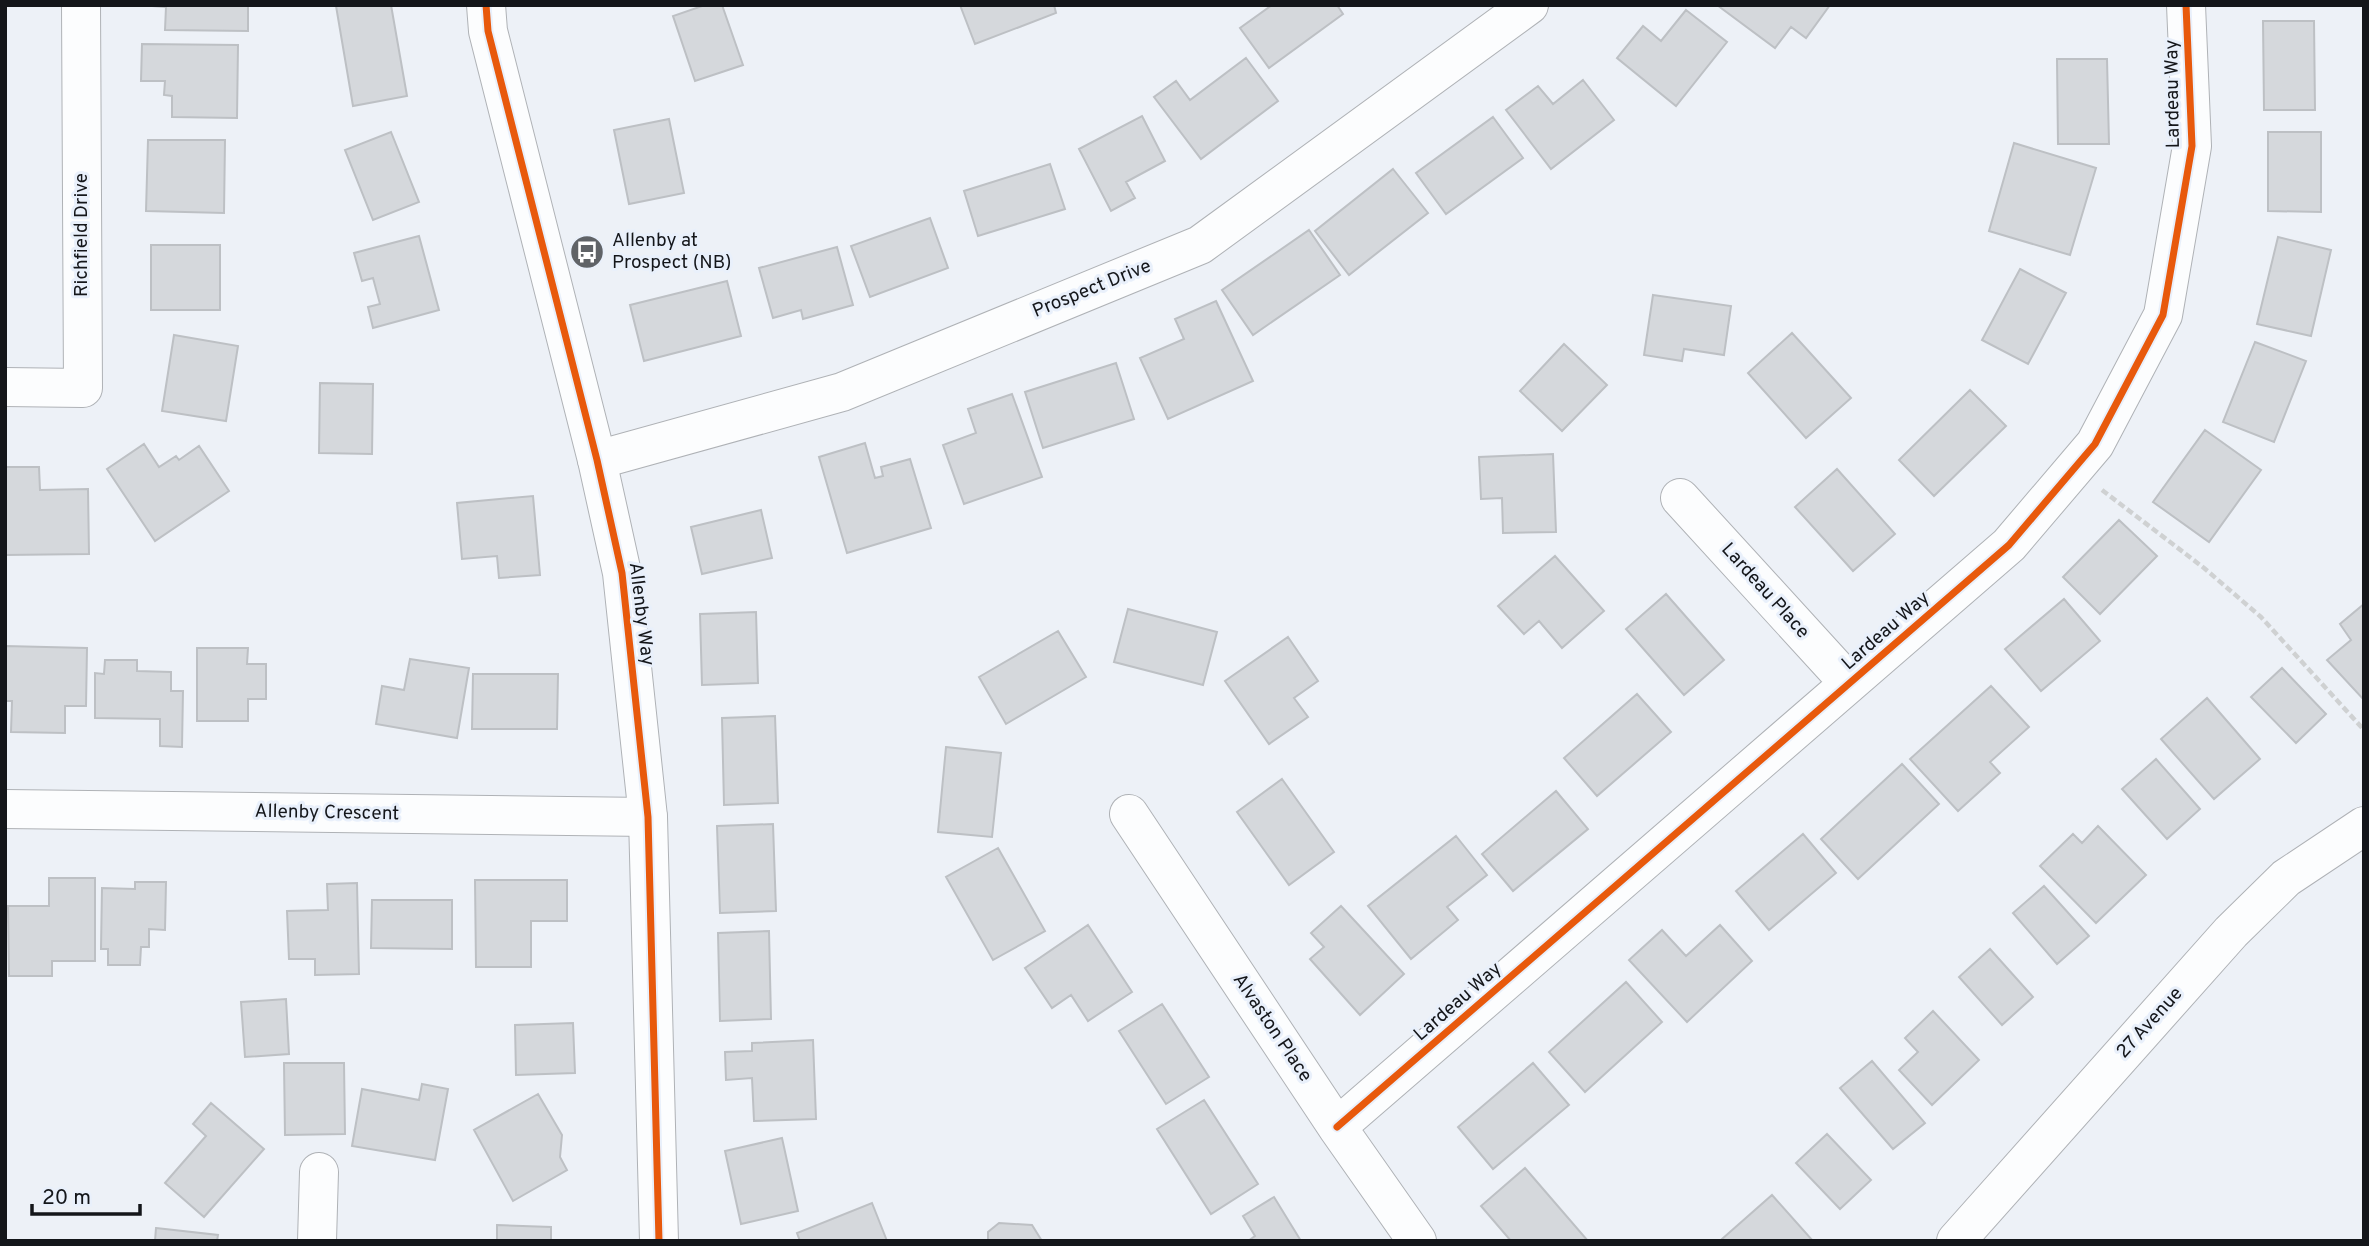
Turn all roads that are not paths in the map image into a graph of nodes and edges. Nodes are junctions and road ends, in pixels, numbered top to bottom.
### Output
1 (81, 5) edge
2 (486, 5) edge
3 (1530, 5) edge
4 (2186, 5) edge
5 (5, 387) edge
6 (597, 460) junction
7 (1680, 498) dead end
8 (1849, 683) junction
9 (5, 809) edge
10 (1129, 814) dead end
11 (648, 817) junction
12 (2364, 826) edge
13 (1337, 1127) junction
14 (319, 1172) dead end
15 (317, 1241) edge
16 (659, 1241) edge
17 (1417, 1241) edge
18 (1956, 1241) edge

1 - 5 street, Richfield Drive
2 - 6 street, Allenby Way
3 - 6 street, Prospect Drive
4 - 8 street, Lardeau Way
6 - 11 street, Allenby Way
7 - 8 street, Lardeau Place
8 - 13 street, Lardeau Way
9 - 11 street, Allenby Crescent
10 - 13 street, Alvaston Place
11 - 16 street, Allenby Way
12 - 18 street, 27 Avenue
13 - 17 street, Alvaston Place
14 - 15 street

